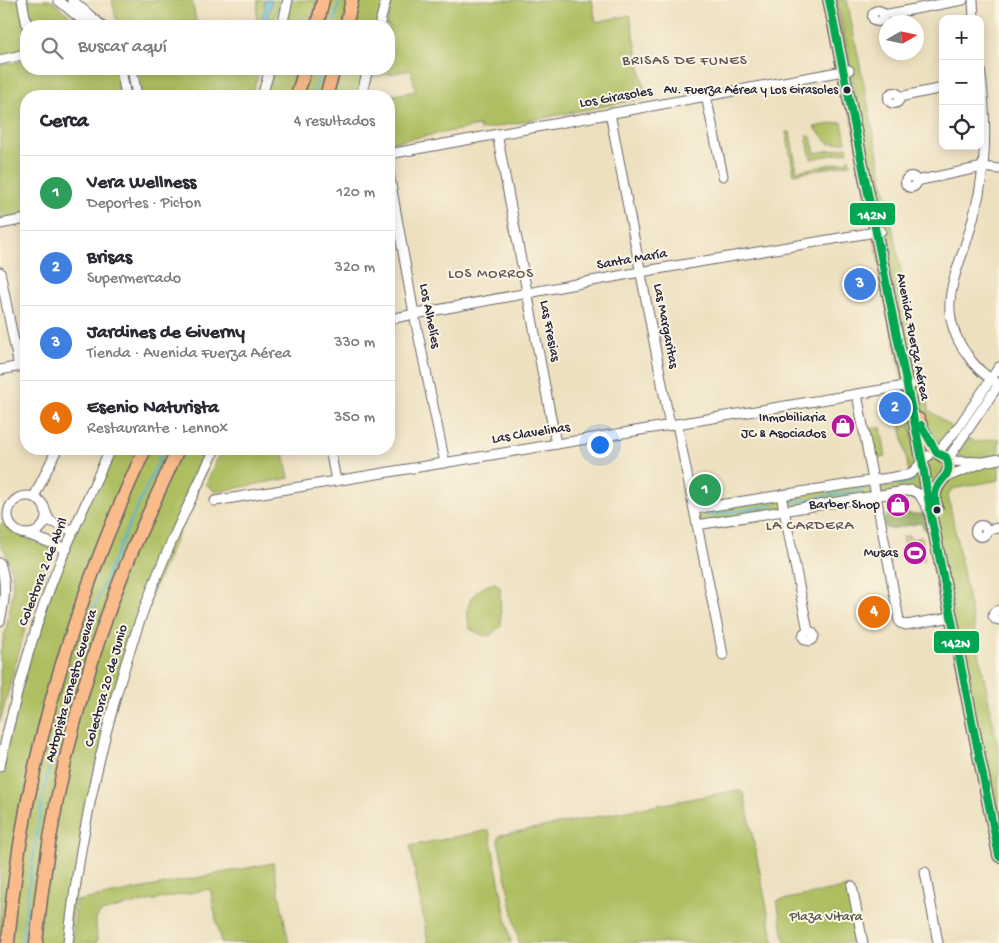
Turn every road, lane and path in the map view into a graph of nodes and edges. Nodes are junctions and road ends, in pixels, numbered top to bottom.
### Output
1 (22, 0) edge
2 (58, 0) edge
3 (72, 0) edge
4 (288, 0) edge
5 (323, 0) edge
6 (352, 0) edge
7 (386, 0) edge
8 (829, 0) edge
9 (835, 0) edge
10 (962, 0) edge
11 (972, 0) edge
12 (883, 15) dead end
13 (974, 15) edge
14 (26, 20) edge
15 (82, 20) edge
16 (95, 20) edge
17 (283, 20) edge
18 (318, 20) edge
19 (347, 20) edge
20 (381, 20) edge
21 (20, 55) edge
22 (0, 60) edge
23 (846, 71) junction
24 (122, 75) edge
25 (133, 75) edge
26 (268, 75) edge
27 (303, 75) edge
28 (332, 75) edge
29 (366, 75) edge
30 (939, 89) edge
31 (125, 90) edge
32 (136, 90) edge
33 (264, 90) edge
34 (299, 90) edge
35 (328, 90) edge
36 (363, 90) edge
37 (706, 96) junction
38 (899, 97) dead end
39 (983, 105) edge
40 (610, 113) junction
41 (497, 134) junction
42 (395, 153) edge
43 (983, 168) junction
44 (999, 169) edge
45 (723, 176) dead end
46 (916, 181) dead end
47 (395, 208) edge
48 (20, 220) edge
49 (0, 224) edge
50 (878, 231) junction
51 (0, 272) edge
52 (640, 272) junction
53 (528, 293) junction
54 (414, 314) junction
55 (395, 318) edge
56 (20, 357) edge
57 (20, 366) edge
58 (999, 367) edge
59 (0, 370) edge
60 (996, 382) edge
61 (909, 385) junction
62 (857, 394) junction
63 (673, 425) junction
64 (556, 444) junction
65 (53, 455) edge
66 (107, 455) edge
67 (142, 455) edge
68 (175, 455) edge
69 (212, 455) edge
70 (331, 455) edge
71 (999, 459) edge
72 (934, 460) junction
73 (984, 462) junction
74 (445, 463) junction
75 (945, 477) junction
76 (336, 481) junction
77 (873, 481) junction
78 (781, 495) junction
79 (876, 496) junction
80 (34, 497) junction
81 (215, 501) dead end
82 (694, 509) junction
83 (784, 511) junction
84 (46, 513) junction
85 (932, 516) junction
86 (4, 518) edge
87 (697, 525) junction
88 (999, 528) edge
89 (986, 530) dead end
90 (73, 531) junction
91 (27, 534) junction
92 (67, 549) junction
93 (0, 563) edge
94 (999, 610) edge
95 (952, 617) junction
96 (999, 620) edge
97 (0, 621) edge
98 (808, 631) dead end
99 (723, 656) dead end
100 (0, 766) edge
101 (997, 824) edge
102 (999, 856) edge
103 (926, 872) dead end
104 (852, 886) dead end
105 (929, 891) junction
106 (8, 943) edge
107 (36, 943) edge
108 (68, 943) edge
109 (863, 943) edge
110 (938, 943) edge
111 (943, 943) edge

1 - 14 street
2 - 15 street
3 - 16 street
4 - 17 street
5 - 18 highway
6 - 19 highway
7 - 20 street
8 - 23 main road, Avenida Fuerza Aérea
9 - 23 main road, Avenida Fuerza Aérea
10 - 12 street
11 - 13 street
21 - 22 street
23 - 37 street, Los Girasoles
23 - 50 main road, Avenida Fuerza Aérea
24 - 31 street
25 - 32 street
26 - 33 street
27 - 34 highway
28 - 35 highway
29 - 36 street
30 - 38 street
37 - 40 street, Los Girasoles
37 - 45 street
39 - 43 street
40 - 41 street, Los Girasoles
40 - 52 street, Las Margaritas
41 - 42 street, Los Girasoles
41 - 53 street, Las Fresias
43 - 44 street
43 - 46 street
43 - 60 street
47 - 54 street, Los Alhelíes
48 - 49 street
50 - 52 street, Santa María
50 - 61 main road, Avenida Fuerza Aérea
51 - 56 street
52 - 53 street, Santa María
52 - 63 street, Las Margaritas
53 - 54 street, Santa María
53 - 64 street, Las Fresias
54 - 55 street, Santa María
54 - 74 street, Los Alhelíes
57 - 59 street
58 - 60 street
60 - 72 street
61 - 62 street, Las Clavelinas
61 - 72 main road, Avenida Fuerza Aérea
61 - 72 main road, Avenida Fuerza Aérea
62 - 63 street, Las Clavelinas
62 - 77 street
63 - 64 street, Las Clavelinas
63 - 82 street, Las Margaritas
64 - 74 street, Las Clavelinas
65 - 80 street
66 - 90 street, Colectora 2 de Abril
67 - 106 highway, Autopista Ernesto Guevara
68 - 107 highway, Autopista Ernesto Guevara
69 - 108 street, Colectora 20 de Junio
70 - 76 street
71 - 73 street
72 - 73 street
72 - 75 main road, Avenida Fuerza Aérea
72 - 75 main road
72 - 77 street
72 - 85 main road, Avenida Fuerza Aérea
73 - 75 street
74 - 76 street, Las Clavelinas
75 - 101 main road, Avenida Fuerza Aérea
76 - 81 street, Las Clavelinas
77 - 78 street
77 - 79 street
78 - 82 street
78 - 83 street
79 - 83 street
79 - 85 street
79 - 95 street
80 - 84 street
80 - 86 street
82 - 87 street, Las Margaritas
83 - 87 street
83 - 98 street
84 - 90 street
84 - 91 street
85 - 95 main road, Avenida Fuerza Aérea
86 - 91 street
87 - 99 street, Las Margaritas
88 - 89 street
90 - 92 street, Colectora 2 de Abril
91 - 92 street
92 - 100 street, Colectora 2 de Abril
93 - 97 street
94 - 96 street
95 - 101 main road, Avenida Fuerza Aérea
101 - 102 main road, Avenida Fuerza Aérea
103 - 105 street
104 - 109 street
105 - 110 street
105 - 111 street

